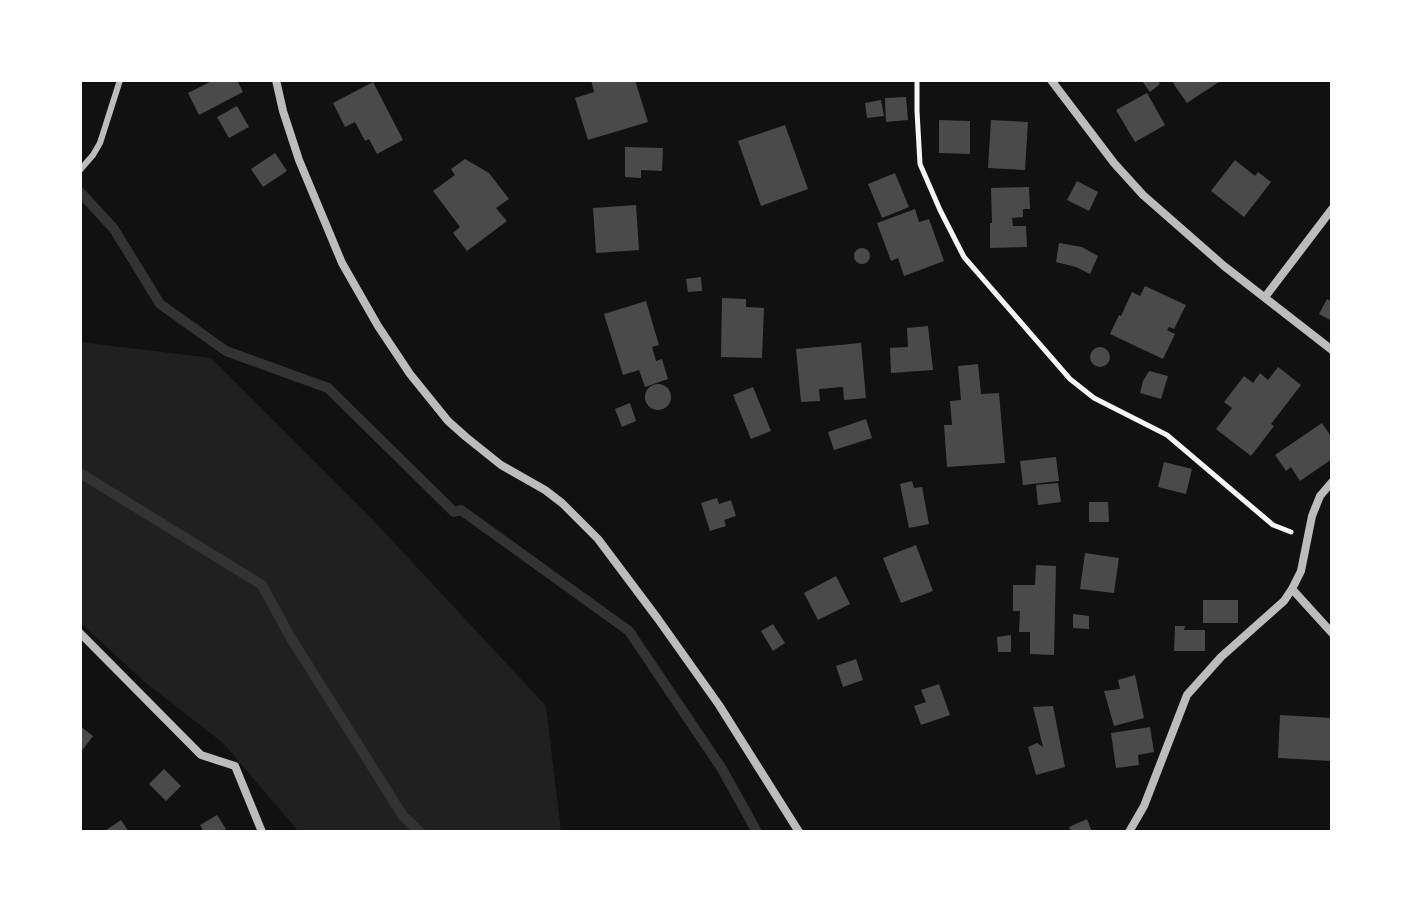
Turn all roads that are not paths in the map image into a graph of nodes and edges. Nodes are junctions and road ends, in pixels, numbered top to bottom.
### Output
1 (120, 80) edge
2 (276, 80) edge
3 (1051, 80) edge
4 (82, 169) edge
5 (1332, 209) edge
6 (1265, 297) junction
7 (1332, 350) edge
8 (1332, 482) edge
9 (1292, 589) junction
10 (80, 633) edge
11 (1332, 633) edge
12 (262, 832) edge
13 (799, 832) edge
14 (1129, 832) edge

1 - 4 lane
2 - 13 street
3 - 6 street
5 - 6 street
6 - 7 street
8 - 9 street
9 - 11 street
9 - 14 street
10 - 12 street

